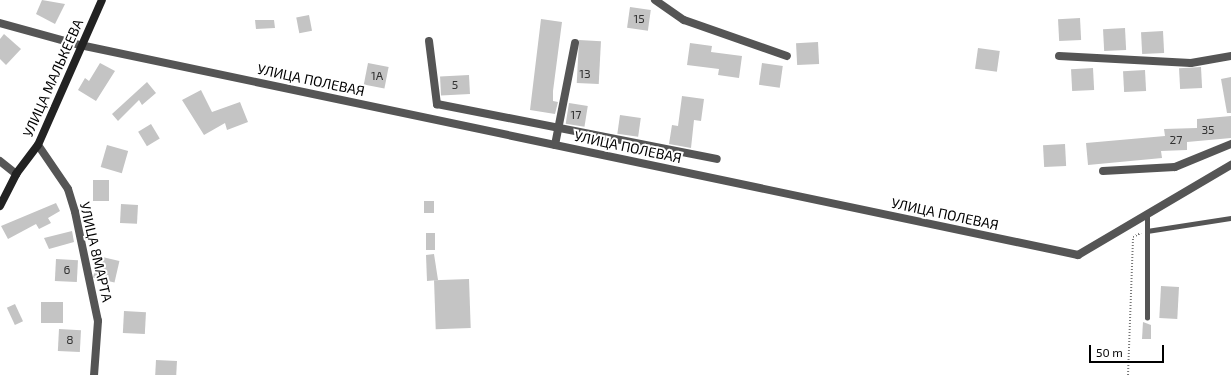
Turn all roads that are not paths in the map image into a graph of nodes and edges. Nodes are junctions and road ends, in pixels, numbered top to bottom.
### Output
1 (102, 0) edge
2 (655, 0) edge
3 (0, 23) edge
4 (429, 41) dead end
5 (575, 43) dead end
6 (80, 45) junction
7 (787, 56) dead end
8 (1059, 56) dead end
9 (1231, 56) edge
10 (558, 128) junction
11 (1231, 144) edge
12 (38, 145) junction
13 (555, 145) junction
14 (717, 159) dead end
15 (0, 161) edge
16 (1231, 165) edge
17 (1104, 171) dead end
18 (16, 174) junction
19 (0, 206) edge
20 (1148, 213) junction
21 (1231, 218) edge
22 (1147, 230) junction
23 (1147, 318) dead end
24 (94, 375) edge

1 - 6 street, УЛИЦА МАЛЬКЕЕВА
2 - 7 street
3 - 6 street, УЛИЦА ПОЛЕВАЯ
4 - 10 street
5 - 10 street
6 - 12 street, УЛИЦА МАЛЬКЕЕВА
6 - 13 street, УЛИЦА ПОЛЕВАЯ
8 - 9 street
10 - 13 street
10 - 14 street
11 - 17 street
12 - 18 street, УЛИЦА МАЛЬКЕЕВА
12 - 24 street, УЛИЦА 8МАРТА
13 - 20 street, УЛИЦА ПОЛЕВАЯ
15 - 18 street
16 - 20 street, УЛИЦА ПОЛЕВАЯ
18 - 19 street, УЛИЦА МАЛЬКЕЕВА
20 - 22 lane
21 - 22 lane
22 - 23 lane

